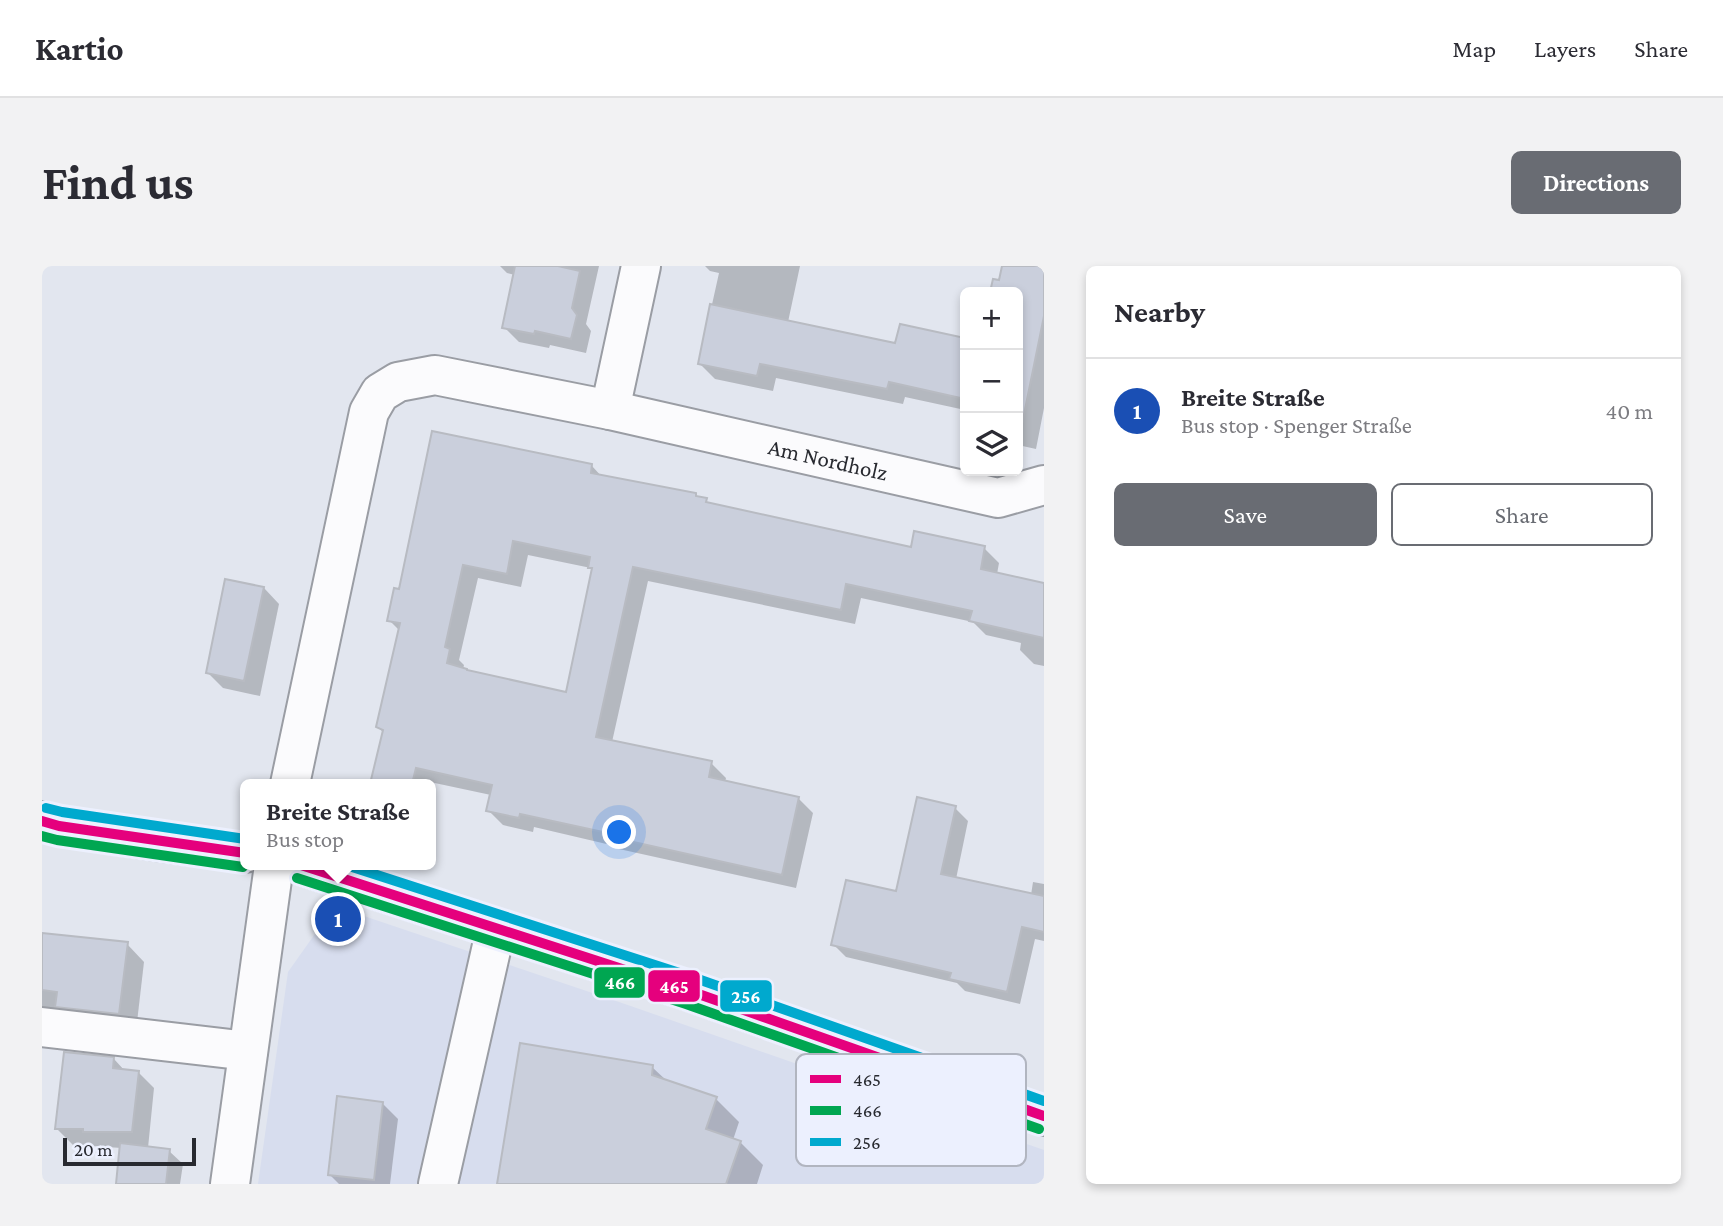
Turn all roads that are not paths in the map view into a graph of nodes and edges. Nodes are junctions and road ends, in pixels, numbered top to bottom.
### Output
1 (641, 266) edge
2 (610, 410) junction
3 (1044, 485) edge
4 (291, 779) edge
5 (42, 821) edge
6 (240, 852) edge
7 (273, 870) edge
8 (316, 870) edge
9 (496, 928) junction
10 (42, 1027) edge
11 (248, 1051) junction
12 (868, 1054) edge
13 (1026, 1110) edge
14 (1044, 1116) edge
15 (230, 1184) edge
16 (438, 1184) edge

1 - 2 street
2 - 3 street, Am Nordholz
2 - 4 street, Am Nordholz
5 - 6 street
7 - 11 street
8 - 9 street
9 - 12 street
9 - 16 street
10 - 11 street
11 - 15 street
13 - 14 street

